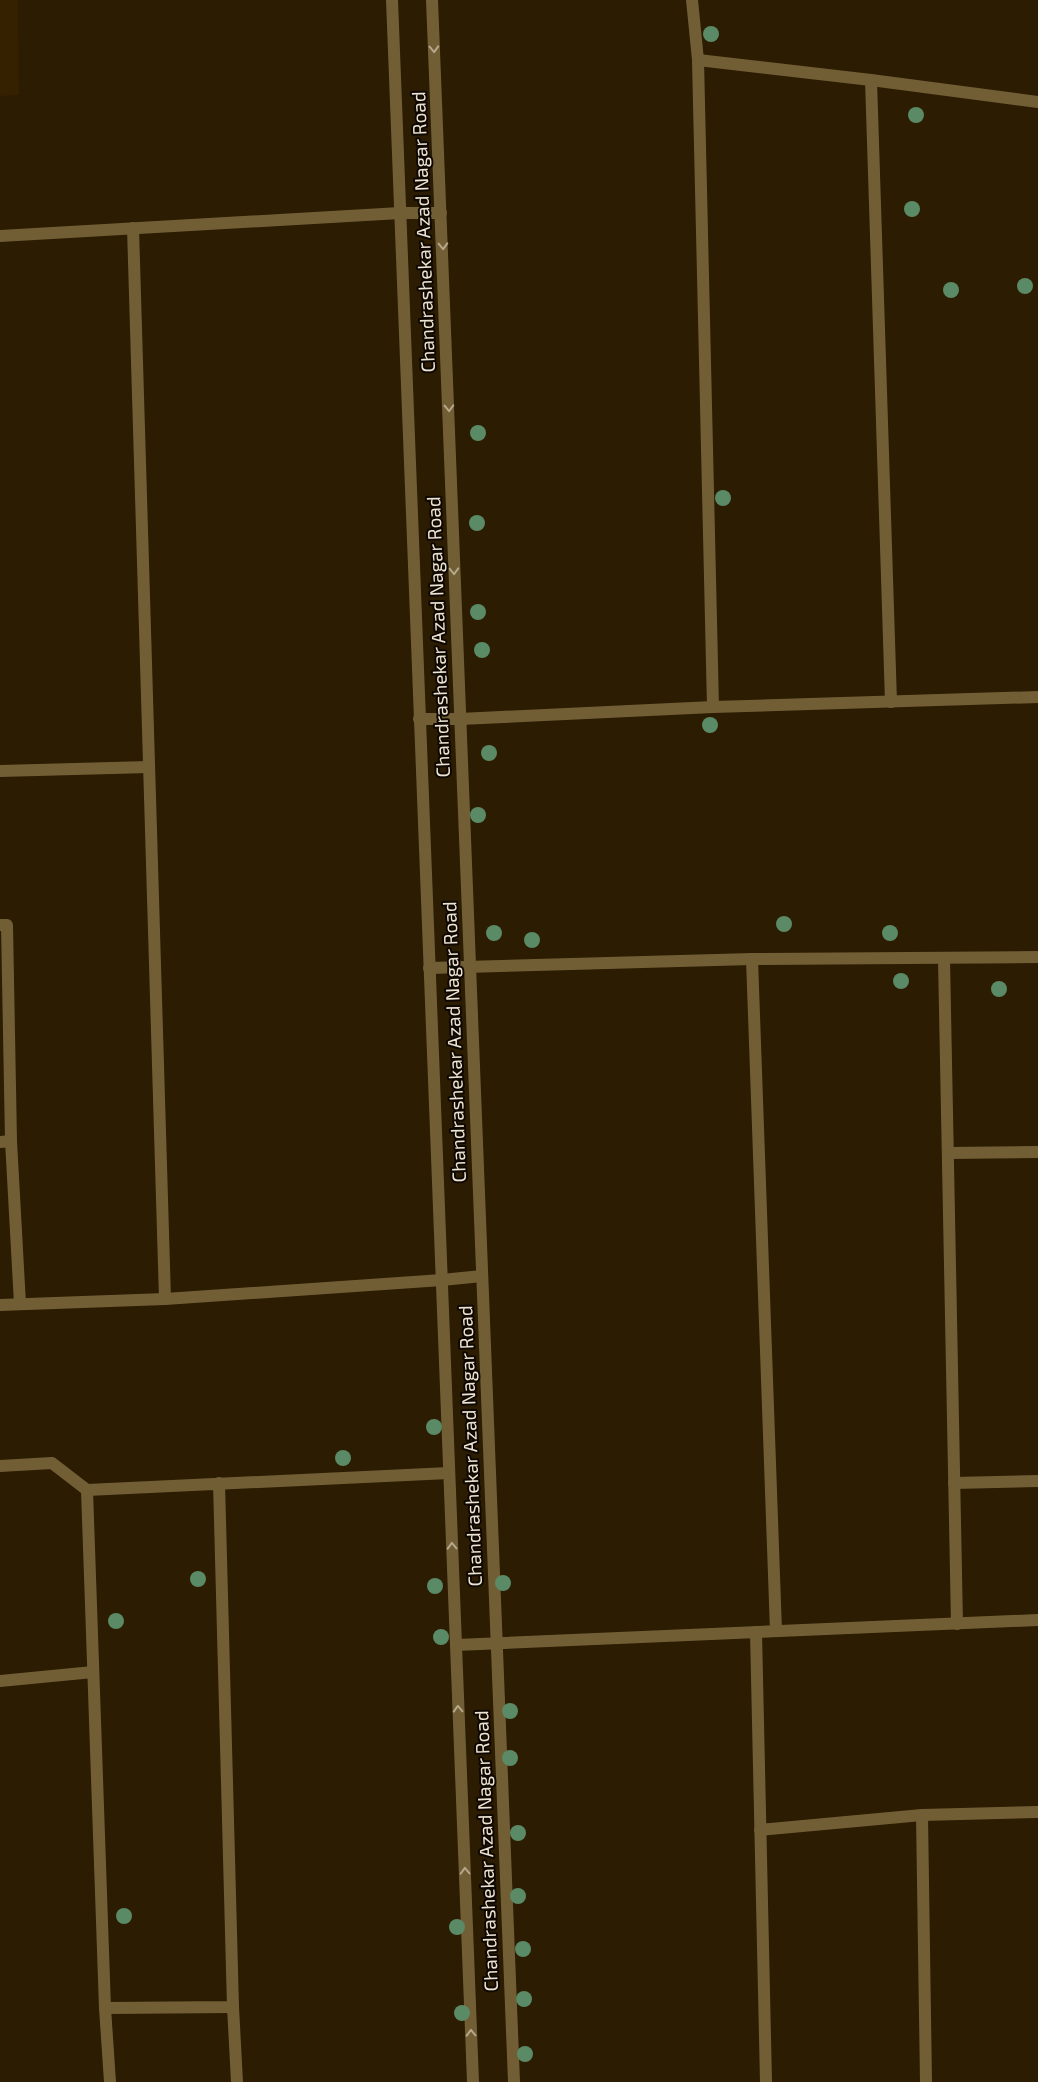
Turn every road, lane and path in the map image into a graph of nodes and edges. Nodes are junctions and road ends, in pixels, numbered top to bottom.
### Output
1 (392, 0) edge
2 (432, 0) edge
3 (692, 0) edge
4 (698, 60) junction
5 (871, 80) junction
6 (1038, 102) edge
7 (400, 213) junction
8 (441, 213) junction
9 (133, 228) junction
10 (0, 236) edge
11 (1038, 698) edge
12 (891, 702) junction
13 (713, 706) junction
14 (419, 719) junction
15 (460, 719) junction
16 (149, 767) junction
17 (0, 770) edge
18 (0, 925) edge
19 (1038, 957) edge
20 (752, 959) junction
21 (944, 959) junction
22 (469, 967) junction
23 (429, 968) junction
24 (6, 1142) edge
25 (1038, 1152) edge
26 (948, 1153) junction
27 (482, 1276) junction
28 (442, 1280) junction
29 (165, 1299) junction
30 (20, 1304) junction
31 (0, 1305) edge
32 (0, 1466) edge
33 (449, 1473) junction
34 (1038, 1481) edge
35 (219, 1483) junction
36 (954, 1483) junction
37 (88, 1490) junction
38 (1038, 1620) edge
39 (957, 1624) junction
40 (776, 1631) junction
41 (756, 1632) junction
42 (496, 1643) junction
43 (456, 1645) junction
44 (93, 1672) junction
45 (0, 1681) edge
46 (1038, 1812) edge
47 (922, 1815) junction
48 (760, 1830) junction
49 (232, 2007) junction
50 (105, 2008) junction
51 (110, 2082) edge
52 (237, 2082) edge
53 (473, 2082) edge
54 (514, 2082) edge
55 (766, 2082) edge
56 (926, 2082) edge

1 - 7 street, Chandrashekar Azad Nagar Road
2 -> 8 street, Chandrashekar Azad Nagar Road
3 - 4 street
4 - 5 street
4 - 13 street
5 - 6 street
5 - 12 street
7 - 8 street
7 - 9 street
7 - 14 street, Chandrashekar Azad Nagar Road
8 -> 15 street, Chandrashekar Azad Nagar Road
9 - 10 street
9 - 16 street
11 - 12 street
12 - 13 street
13 - 15 street
14 - 15 street
14 - 23 street, Chandrashekar Azad Nagar Road
15 - 22 street, Chandrashekar Azad Nagar Road
16 - 17 street
16 - 29 street
18 - 24 street
19 - 21 street
20 - 21 street
20 - 22 street
20 - 40 street
21 - 26 street
22 - 23 street
22 - 27 street, Chandrashekar Azad Nagar Road
23 - 28 street, Chandrashekar Azad Nagar Road
24 - 30 street
25 - 26 street
26 - 36 street
27 - 28 street
27 - 42 street, Chandrashekar Azad Nagar Road
28 - 29 street
28 - 33 street, Chandrashekar Azad Nagar Road
29 - 30 street
30 - 31 street
32 - 37 street
33 - 35 street
43 -> 33 street, Chandrashekar Azad Nagar Road
34 - 36 street
35 - 37 street
35 - 49 street
36 - 39 street
37 - 44 street
38 - 39 street
39 - 40 street
40 - 41 street
41 - 42 street
41 - 48 street
42 - 43 street
42 - 54 street, Chandrashekar Azad Nagar Road
53 -> 43 street, Chandrashekar Azad Nagar Road
44 - 45 street
44 - 50 street
46 - 47 street
47 - 48 street
47 - 56 street
48 - 55 street
49 - 50 street
49 - 52 street
50 - 51 street

